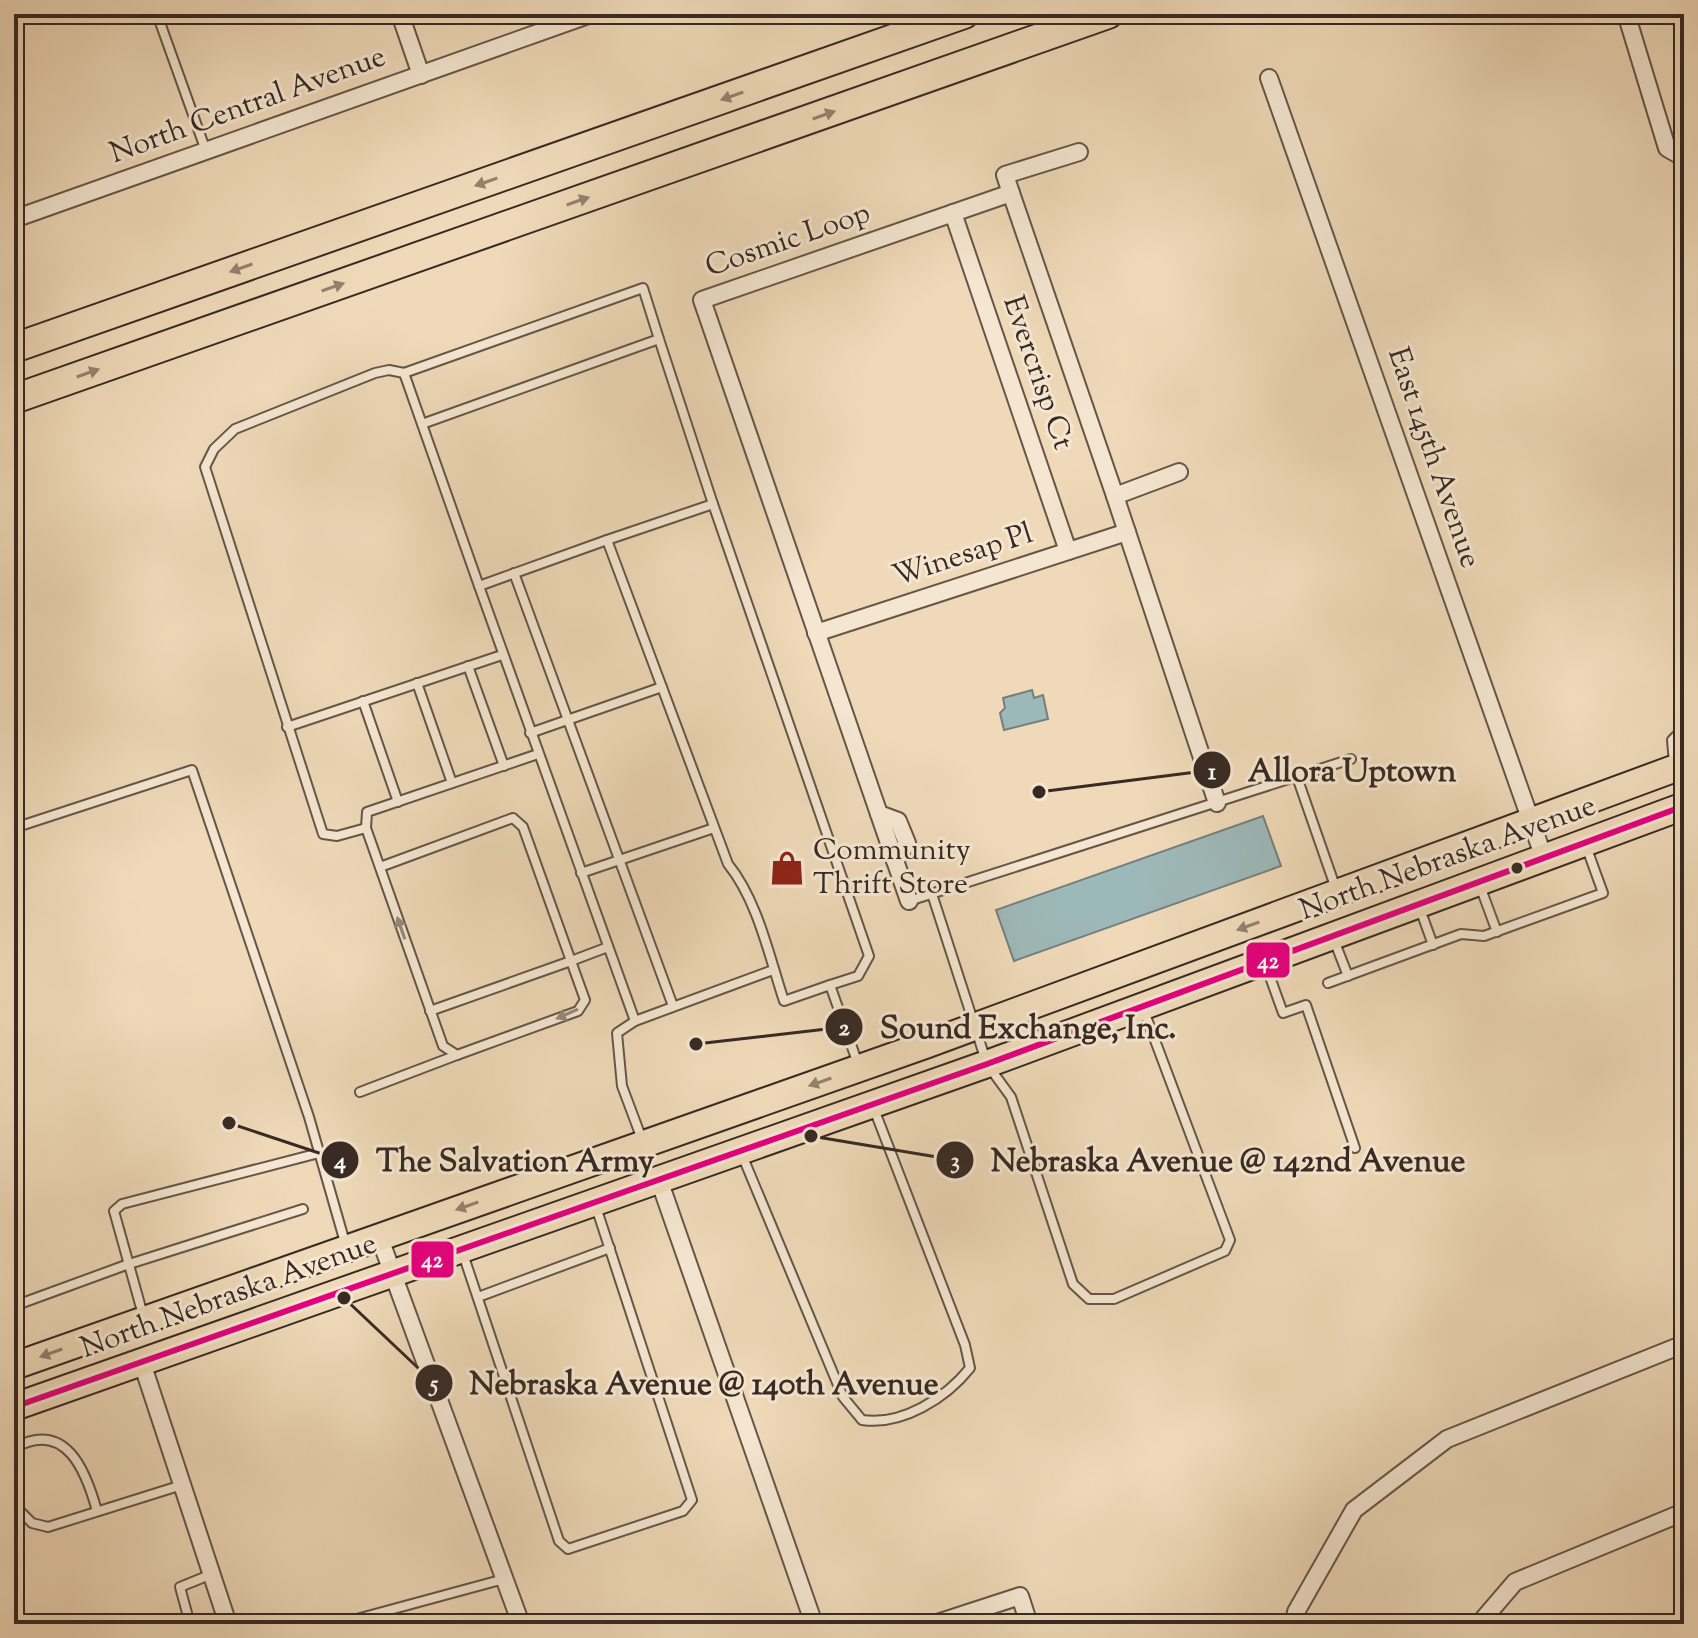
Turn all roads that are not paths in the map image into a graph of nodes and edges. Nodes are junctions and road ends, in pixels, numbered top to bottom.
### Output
1 (157, 14) edge
2 (400, 14) edge
3 (591, 14) edge
4 (964, 14) edge
5 (1108, 14) edge
6 (1628, 20) dead end
7 (421, 75) junction
8 (1269, 78) dead end
9 (206, 151) junction
10 (1079, 152) dead end
11 (1684, 158) edge
12 (1011, 193) junction
13 (953, 213) junction
14 (14, 219) edge
15 (659, 339) junction
16 (14, 348) edge
17 (404, 373) junction
18 (14, 399) edge
19 (422, 424) junction
20 (1179, 472) dead end
21 (1115, 496) junction
22 (713, 504) junction
23 (1127, 532) junction
24 (607, 540) junction
25 (1068, 551) junction
26 (514, 573) junction
27 (479, 586) junction
28 (816, 633) junction
29 (502, 655) junction
30 (468, 666) junction
31 (417, 683) junction
32 (662, 687) junction
33 (363, 701) junction
34 (568, 721) junction
35 (287, 727) junction
36 (1684, 728) edge
37 (530, 733) junction
38 (538, 754) junction
39 (1351, 759) dead end
40 (504, 766) junction
41 (1680, 766) edge
42 (1297, 777) junction
43 (452, 783) junction
44 (398, 802) junction
45 (1217, 803) junction
46 (1684, 806) edge
47 (1531, 821) junction
48 (14, 828) edge
49 (366, 828) junction
50 (714, 828) junction
51 (1585, 842) junction
52 (1544, 858) junction
53 (619, 860) junction
54 (380, 867) junction
55 (581, 873) junction
56 (1479, 882) junction
57 (1337, 893) junction
58 (932, 894) junction
59 (909, 901) joint
60 (1418, 904) junction
61 (1497, 932) junction
62 (1333, 936) junction
63 (1433, 945) junction
64 (608, 947) junction
65 (571, 961) junction
66 (1265, 961) junction
67 (773, 970) junction
68 (1348, 976) junction
69 (1328, 983) dead end
70 (830, 985) junction
71 (673, 1006) junction
72 (1142, 1006) junction
73 (430, 1011) junction
74 (635, 1021) junction
75 (974, 1027) junction
76 (457, 1055) junction
77 (987, 1064) junction
78 (859, 1068) junction
79 (360, 1092) dead end
80 (873, 1104) junction
81 (643, 1145) junction
82 (1355, 1148) dead end
83 (740, 1151) junction
84 (319, 1153) junction
85 (617, 1154) junction
86 (659, 1180) junction
87 (595, 1202) junction
88 (303, 1209) dead end
89 (379, 1236) junction
90 (346, 1248) junction
91 (610, 1248) junction
92 (461, 1249) junction
93 (126, 1265) junction
94 (392, 1273) junction
95 (359, 1285) junction
96 (478, 1297) junction
97 (14, 1306) edge
98 (144, 1320) junction
99 (1684, 1344) edge
100 (142, 1363) junction
101 (14, 1366) edge
102 (14, 1407) edge
103 (14, 1448) edge
104 (182, 1485) junction
105 (14, 1505) edge
106 (97, 1511) junction
107 (1684, 1512) edge
108 (212, 1574) junction
109 (504, 1579) junction
110 (190, 1624) edge
111 (228, 1624) edge
112 (338, 1624) edge
113 (521, 1624) edge
114 (814, 1624) edge
115 (934, 1624) edge
116 (1029, 1624) edge
117 (1294, 1624) edge
118 (1479, 1624) edge

1 - 9 lane
2 - 7 street
3 - 7 street, North Central Avenue
4 -> 16 highway
18 -> 5 highway
6 - 11 street
7 - 9 street, North Central Avenue
8 - 47 street, East 145th Avenue
9 - 14 street, North Central Avenue
10 - 12 street
12 - 13 street, Cosmic Loop
12 - 21 street
13 - 25 street, Evercrisp Ct
13 - 28 street, Cosmic Loop
15 - 17 lane
15 - 19 lane
15 - 22 lane
17 - 19 lane
17 - 35 lane
19 - 27 lane
20 - 21 street
21 - 23 street
22 - 24 lane
22 - 70 lane
23 - 25 street, Winesap Pl
23 - 45 street
24 - 26 lane
24 - 32 lane
25 - 28 street, Winesap Pl
26 - 27 lane
26 - 34 lane
27 - 29 lane
28 - 59 street, Cosmic Loop
29 - 30 lane
29 - 37 lane
30 - 31 lane
30 - 40 lane
31 - 33 lane
31 - 43 lane
32 - 34 lane
32 - 50 lane
33 - 35 lane
33 - 44 lane
34 - 37 lane
34 - 53 lane
35 - 49 lane
36 - 41 lane
37 - 38 lane
38 - 40 lane
38 - 55 lane
39 - 42 lane
40 - 43 lane
41 - 47 main road, North Nebraska Avenue
42 - 45 lane
42 - 57 lane
43 - 44 lane
44 - 49 lane
45 - 58 lane
46 - 51 main road, North Nebraska Avenue
47 - 52 street, East 145th Avenue
47 - 57 main road, North Nebraska Avenue
48 - 84 lane
49 - 54 lane
50 - 53 lane
50 - 67 lane
51 - 52 main road, North Nebraska Avenue
51 - 61 lane
52 - 56 main road, North Nebraska Avenue
53 - 55 lane
53 - 71 lane
54 - 65 lane
73 -> 54 lane
55 - 64 lane
56 - 60 main road, North Nebraska Avenue
56 - 61 lane
57 -> 75 main road, North Nebraska Avenue
58 - 59 lane
58 - 75 lane
60 - 62 main road, North Nebraska Avenue
60 - 63 lane
61 - 63 lane
62 - 66 main road, North Nebraska Avenue
62 - 68 lane
63 - 68 lane
64 - 65 lane
64 - 74 lane
65 - 73 lane
65 -> 76 lane
66 - 72 main road, North Nebraska Avenue
66 - 82 lane
67 - 70 lane
67 - 71 lane
68 - 69 lane
70 - 78 lane
71 - 74 lane
72 - 77 main road, North Nebraska Avenue
72 - 77 lane
73 - 76 lane
74 - 81 lane
75 - 77 lane
75 - 78 main road, North Nebraska Avenue
76 - 79 lane
77 - 80 main road, North Nebraska Avenue
78 -> 81 main road, North Nebraska Avenue
80 - 83 main road, North Nebraska Avenue
80 - 83 lane
81 - 85 main road, North Nebraska Avenue
83 - 86 main road, North Nebraska Avenue
84 - 90 lane
84 - 93 lane
85 - 86 main road
85 -> 89 main road, North Nebraska Avenue
86 - 87 main road, North Nebraska Avenue
86 - 114 street
87 - 91 lane
87 - 92 main road, North Nebraska Avenue
88 - 93 lane
89 - 90 main road, North Nebraska Avenue
89 - 94 street
90 - 95 main road
90 - 98 main road, North Nebraska Avenue
91 - 96 lane
91 - 96 lane
92 - 94 main road, North Nebraska Avenue
92 - 96 lane
93 - 97 lane
93 - 98 lane
94 - 95 main road, North Nebraska Avenue
94 - 109 street
95 - 100 main road, North Nebraska Avenue
98 -> 101 main road, North Nebraska Avenue
99 - 117 street
100 - 102 main road, North Nebraska Avenue
100 - 104 street
103 - 106 lane
104 - 106 lane
104 - 108 street
105 - 106 lane
107 - 118 street
108 - 110 lane
108 - 111 street
109 - 112 lane
109 - 113 street
115 - 116 street

